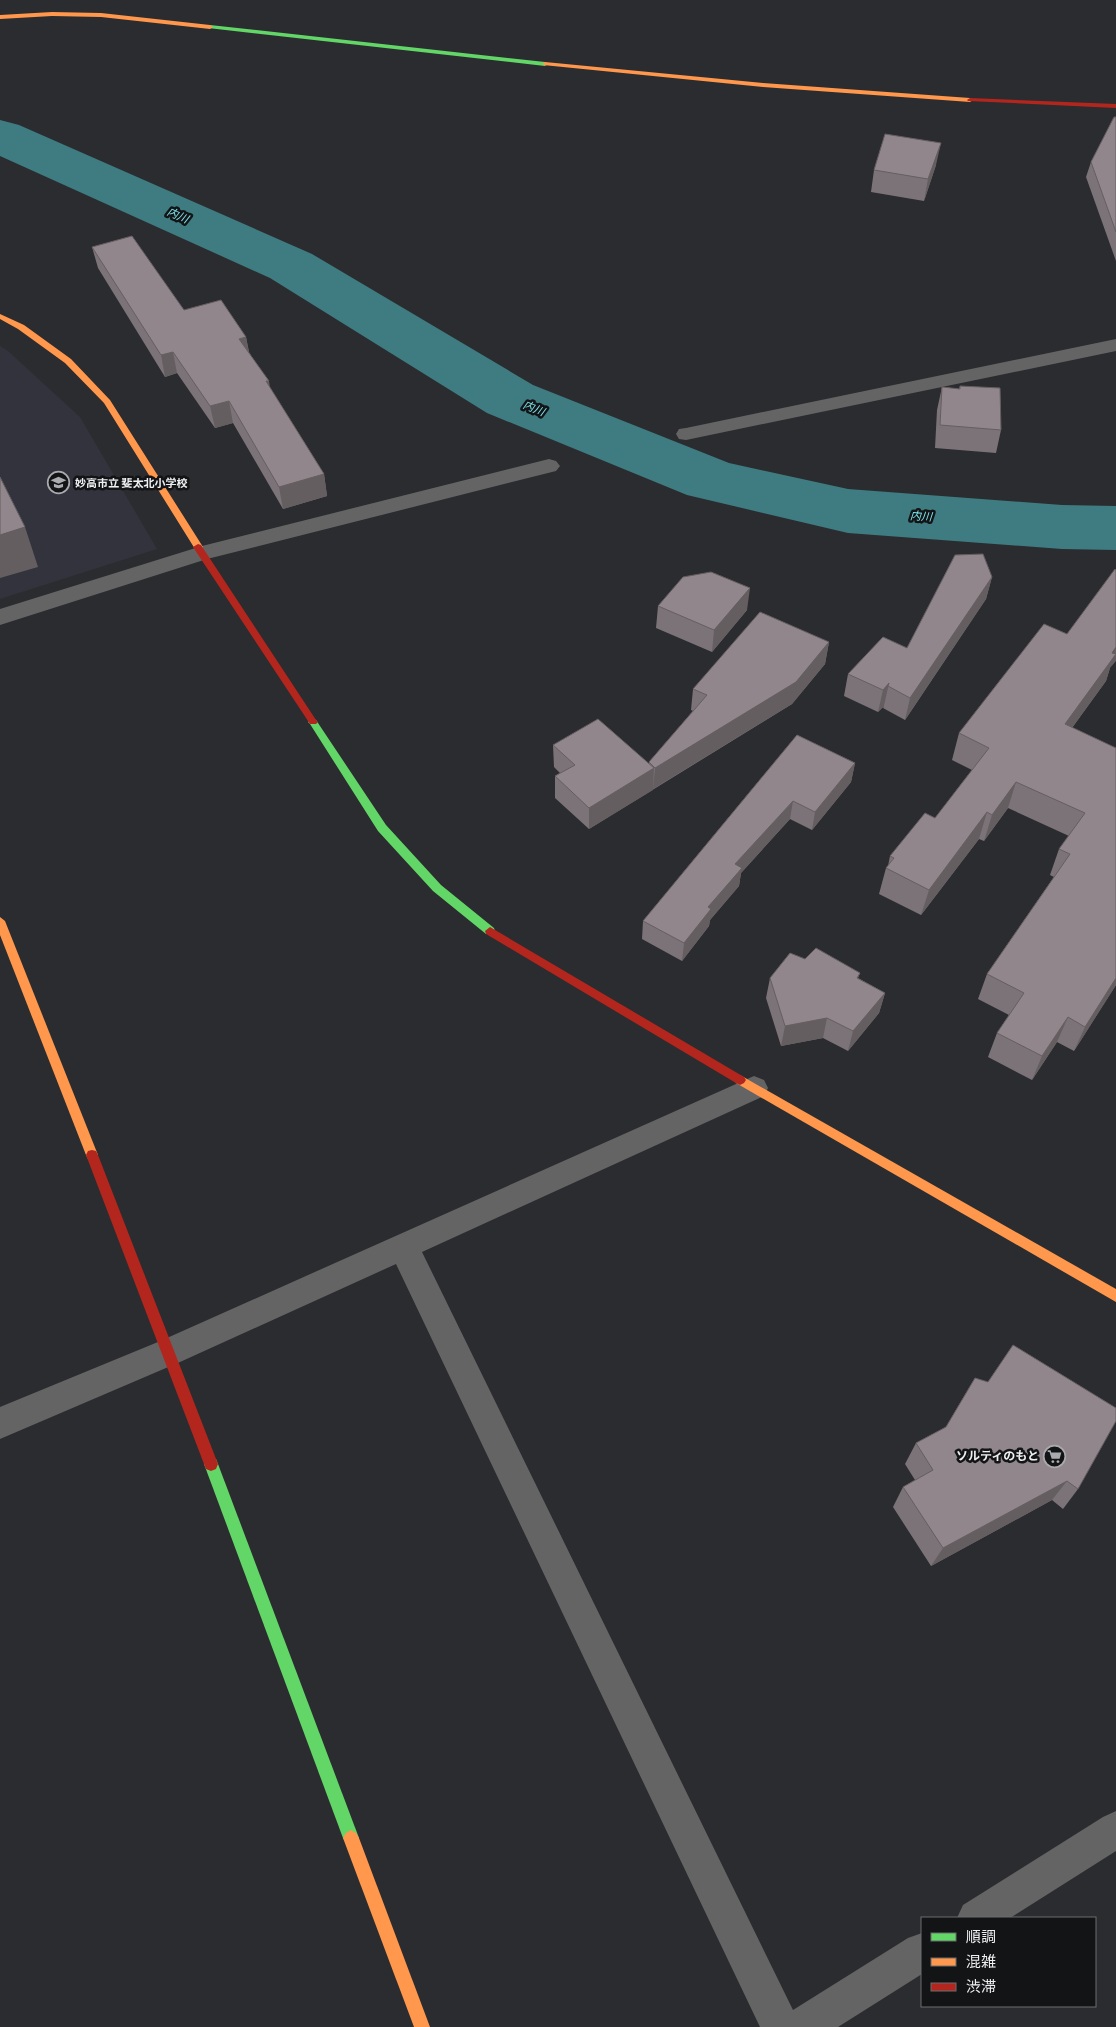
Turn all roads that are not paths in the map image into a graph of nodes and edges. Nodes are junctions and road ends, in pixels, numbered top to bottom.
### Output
1 (0, 17) edge
2 (1116, 106) edge
3 (0, 316) edge
4 (1116, 345) edge
5 (686, 434) dead end
6 (549, 466) dead end
7 (202, 553) junction
8 (0, 617) edge
9 (0, 921) edge
10 (754, 1088) junction
11 (403, 1246) junction
12 (1116, 1296) edge
13 (169, 1352) junction
14 (0, 1423) edge
15 (1116, 1830) edge
16 (978, 1917) edge
17 (921, 1953) edge
18 (422, 2027) edge
19 (782, 2027) edge
20 (802, 2027) edge

1 - 2 street
3 - 7 street
4 - 5 street
6 - 7 street
7 - 8 street
7 - 10 street
9 - 13 street
10 - 11 street
10 - 12 street
11 - 13 street
11 - 19 street
13 - 14 street
13 - 18 street
15 - 16 street
17 - 20 street

